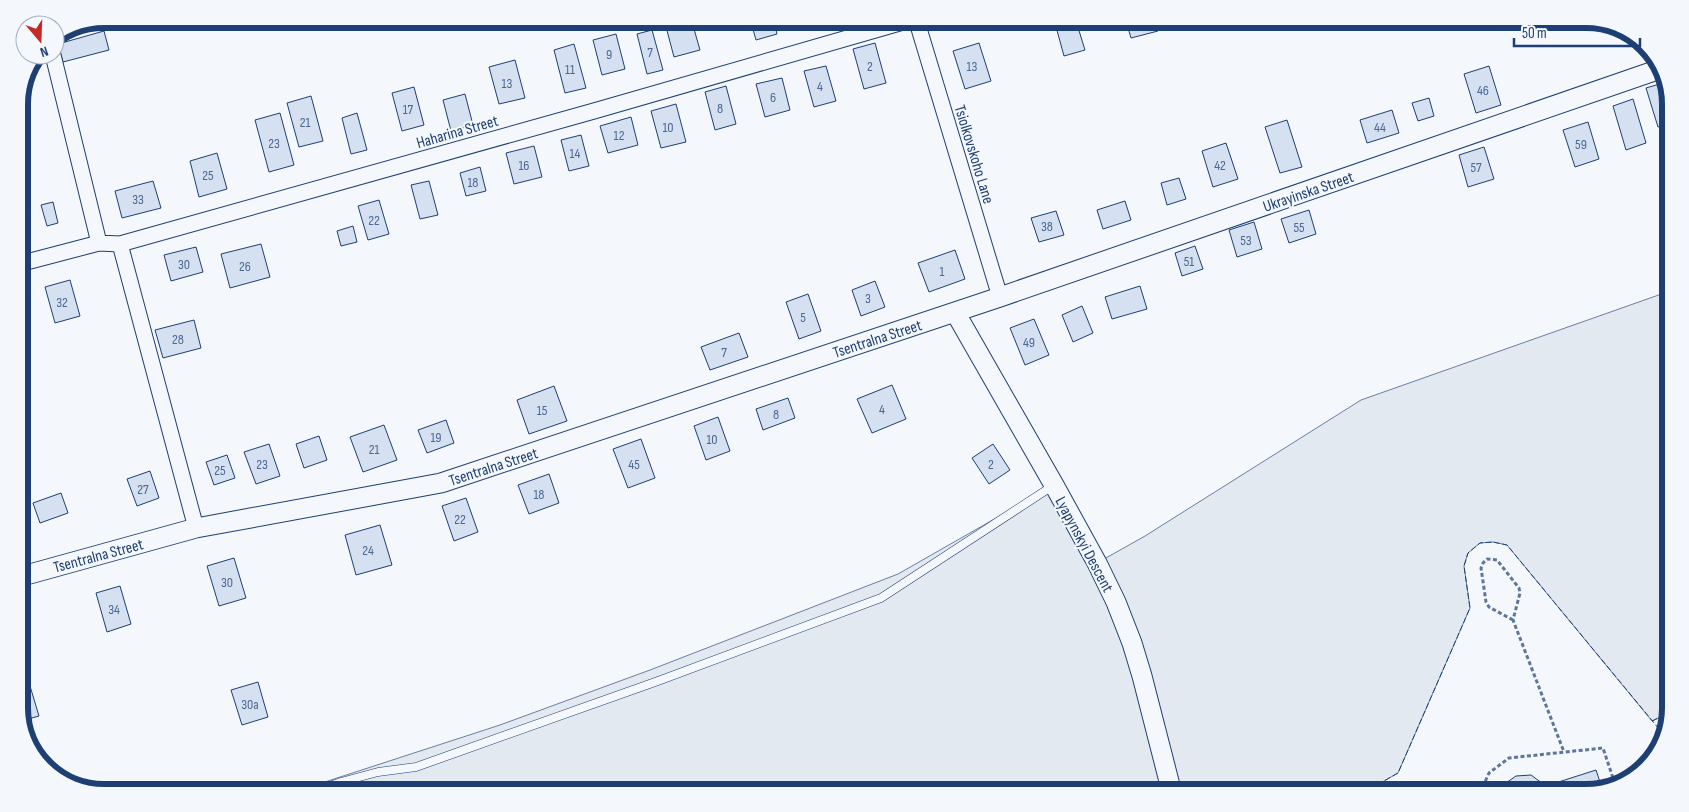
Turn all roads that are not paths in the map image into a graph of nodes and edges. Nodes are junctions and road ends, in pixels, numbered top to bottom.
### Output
1 (882, 28) edge
2 (918, 28) edge
3 (56, 65) edge
4 (1654, 71) edge
5 (99, 243) junction
6 (120, 244) junction
7 (28, 262) edge
8 (1000, 297) junction
9 (955, 312) junction
10 (1054, 485) junction
11 (196, 528) junction
12 (28, 575) edge
13 (336, 784) edge
14 (1170, 784) edge

1 - 6 street, Haharina Street
2 - 8 street, Tsiolkovskoho Lane
3 - 5 street
4 - 8 street, Ukrayinska Street
5 - 6 street, Haharina Street
5 - 7 street, Haharina Street
6 - 11 street
8 - 9 street, Ukrayinska Street
9 - 10 street, Lyapynskyi Descent
9 - 11 street, Tsentralna Street
10 - 13 lane
10 - 14 street, Lyapynskyi Descent
11 - 12 street, Tsentralna Street

